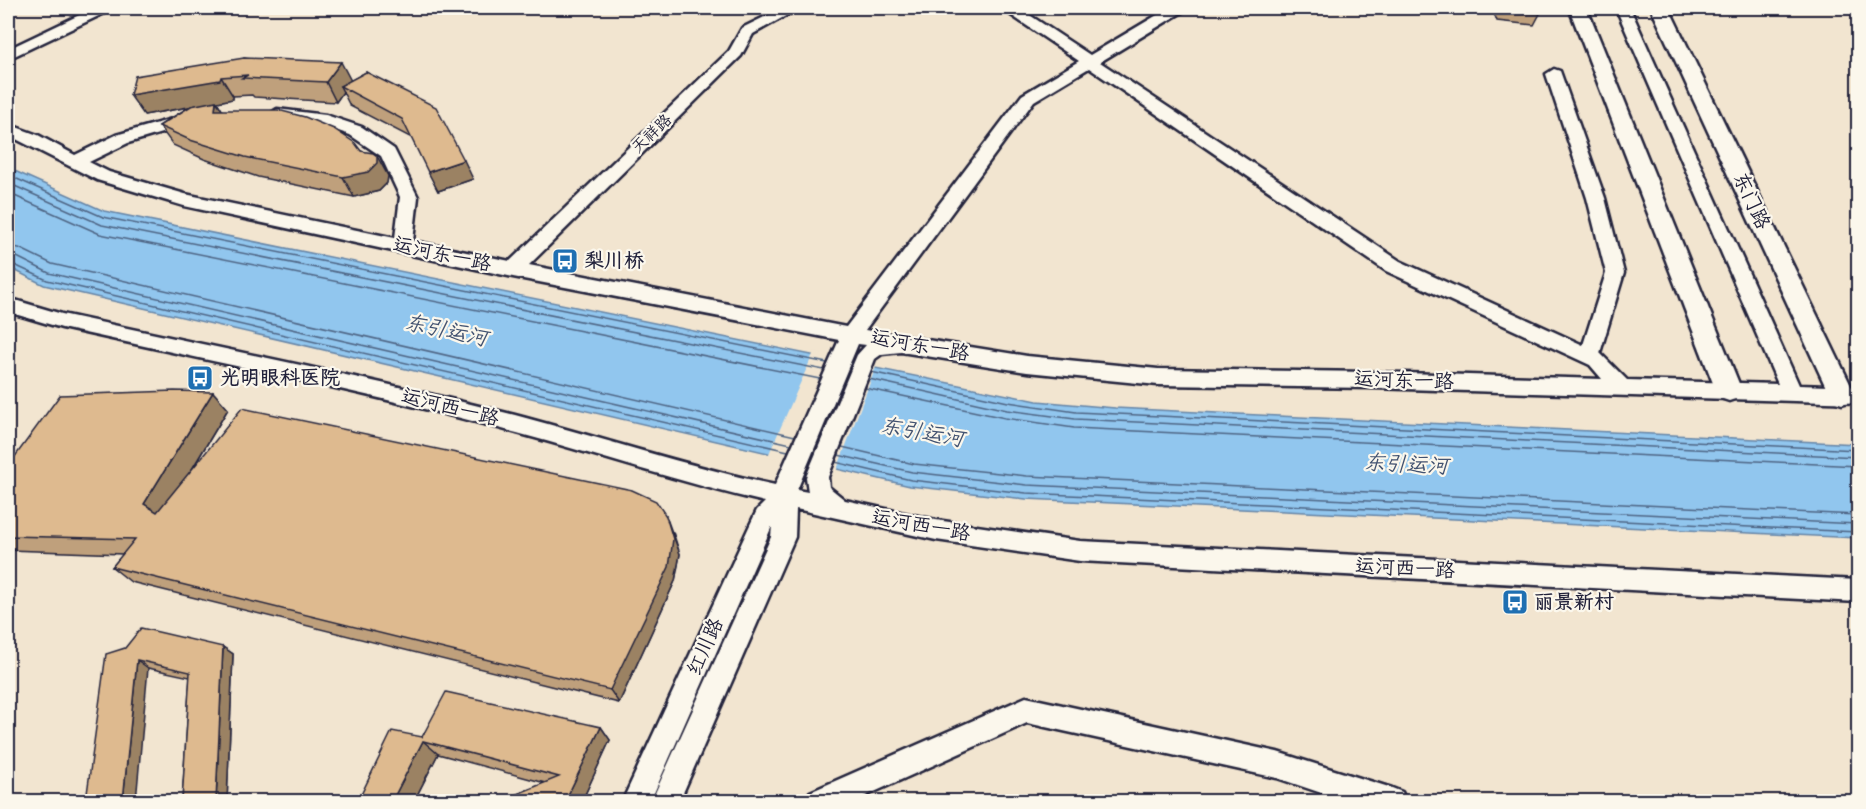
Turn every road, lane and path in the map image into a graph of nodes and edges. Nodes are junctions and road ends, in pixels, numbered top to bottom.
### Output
1 (104, 8) edge
2 (793, 8) edge
3 (1010, 8) edge
4 (1179, 8) edge
5 (1578, 8) edge
6 (1623, 8) edge
7 (1660, 8) edge
8 (8, 55) edge
9 (1090, 61) junction
10 (1554, 75) dead end
11 (260, 113) edge
12 (198, 118) edge
13 (8, 129) edge
14 (74, 162) junction
15 (404, 246) junction
16 (513, 270) junction
17 (8, 305) edge
18 (852, 334) junction
19 (915, 346) junction
20 (1589, 356) junction
21 (1623, 388) junction
22 (1729, 391) junction
23 (1792, 393) junction
24 (1850, 394) edge
25 (785, 498) junction
26 (849, 513) junction
27 (1858, 591) edge
28 (636, 801) edge
29 (665, 801) edge
30 (820, 801) edge
31 (1392, 801) edge

1 - 8 street
2 - 16 street, 天祥路
3 - 9 street
4 - 9 street, 红川路
5 - 22 main road
6 - 23 street
7 - 24 main road, 东门路
9 - 18 street, 红川路
9 - 20 street
10 - 20 street
11 - 15 street
12 - 14 street
13 - 14 street, 运河东一路
14 - 15 street, 运河东一路
15 - 16 street, 运河东一路
16 - 18 street, 运河东一路
17 - 25 street, 运河西一路
18 - 19 street, 运河东一路
18 - 25 street, 红川路
19 - 21 street, 运河东一路
19 - 26 street
20 - 21 street
21 - 22 street, 运河东一路
22 - 23 street, 运河东一路
23 - 24 street, 运河东一路
25 - 26 street, 运河西一路
25 - 28 street, 红川路
25 - 29 street, 红川路
26 - 27 street, 运河西一路
30 - 31 street

